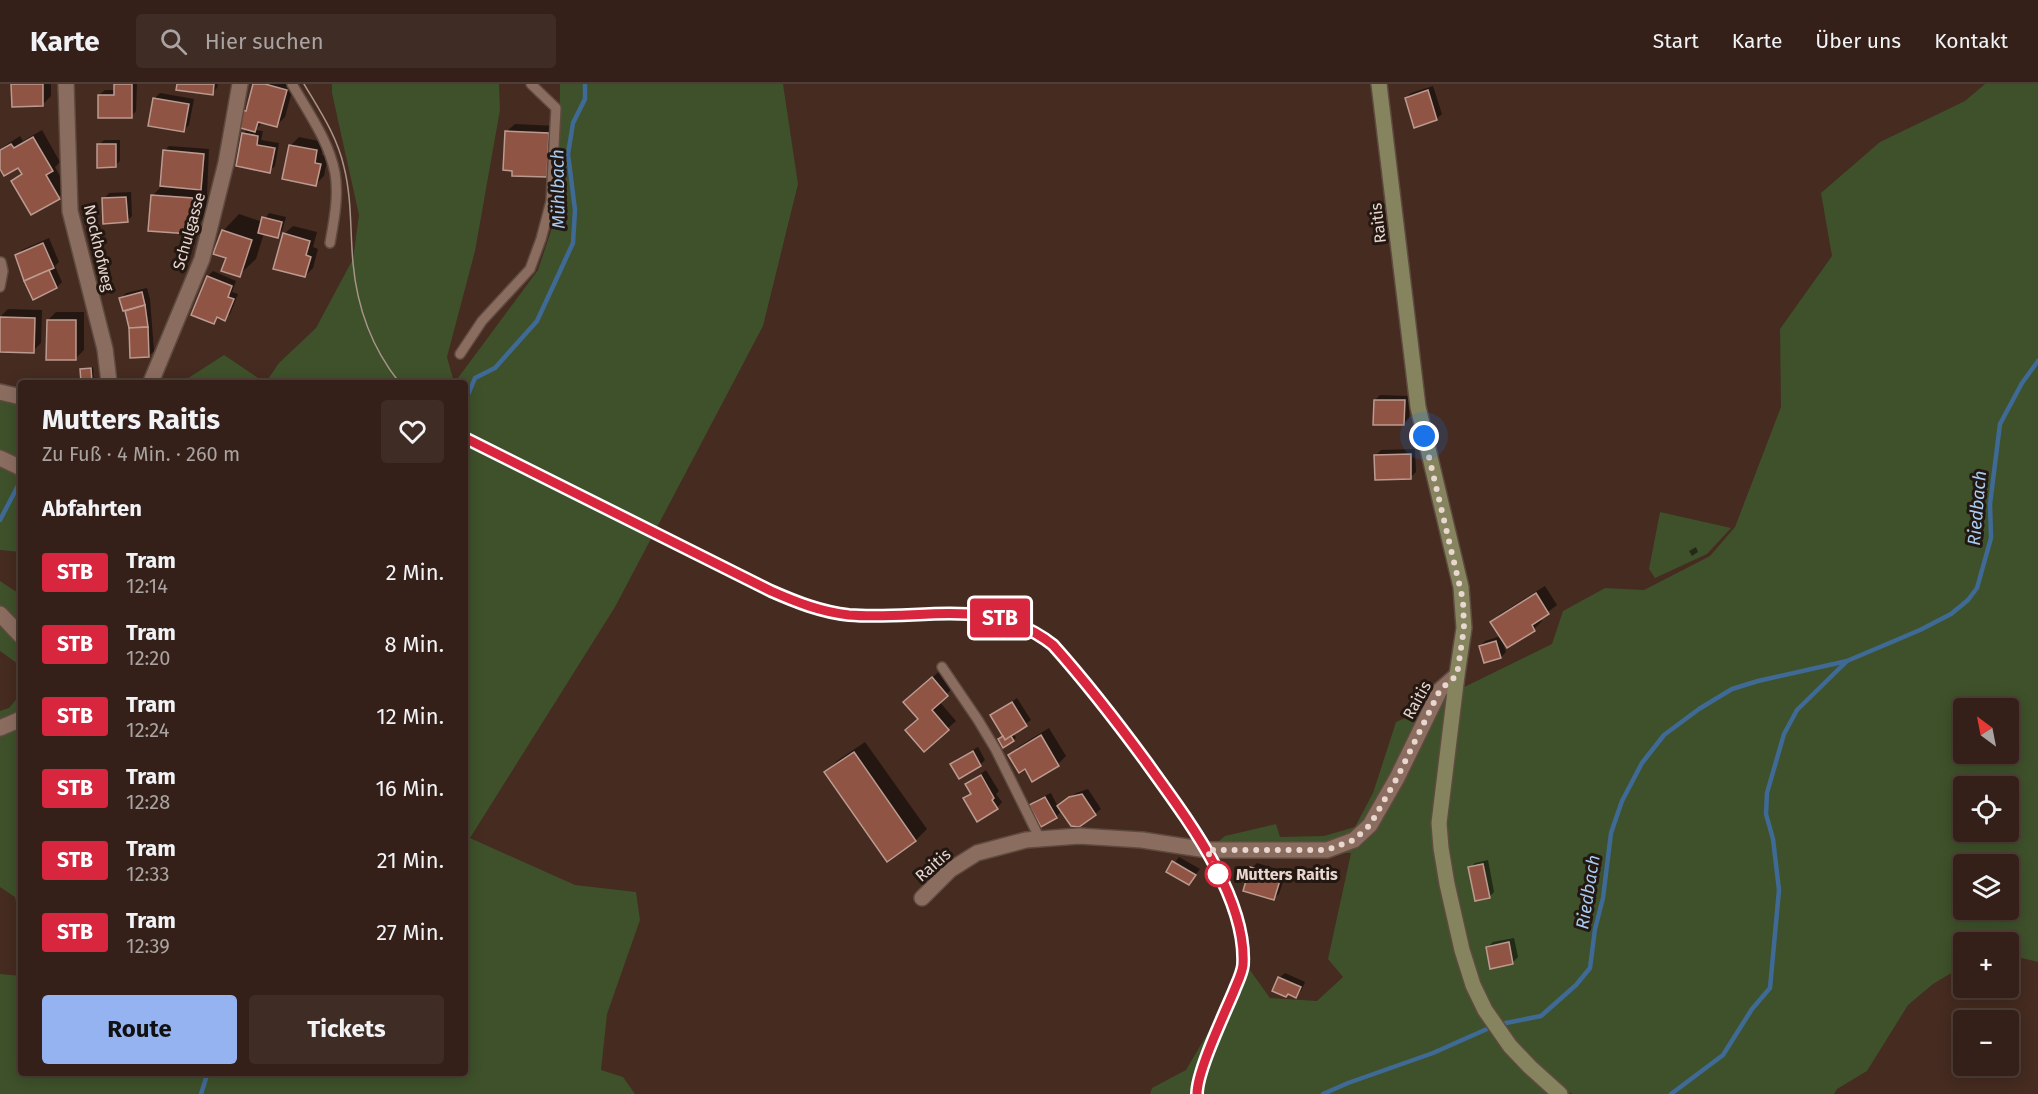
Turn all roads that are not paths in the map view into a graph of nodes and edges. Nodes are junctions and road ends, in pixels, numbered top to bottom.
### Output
1 (66, 84) edge
2 (240, 84) edge
3 (292, 84) edge
4 (531, 84) edge
5 (1379, 84) edge
6 (330, 243) dead end
7 (1, 262) edge
8 (0, 287) edge
9 (460, 354) dead end
10 (109, 380) edge
11 (153, 380) edge
12 (0, 392) edge
13 (18, 396) edge
14 (0, 458) edge
15 (18, 467) edge
16 (0, 615) edge
17 (18, 633) edge
18 (942, 667) dead end
19 (1457, 675) junction
20 (18, 720) edge
21 (0, 728) edge
22 (1040, 839) junction
23 (922, 898) dead end
24 (1560, 1094) edge

1 - 10 street, Nockhofweg
2 - 11 street, Schulgasse
3 - 6 lane
4 - 9 lane
5 - 19 street, Raitis
7 - 8 lane
12 - 13 street
14 - 15 street
16 - 17 street
18 - 22 lane
19 - 22 street, Raitis
19 - 24 street
20 - 21 street
22 - 23 street, Raitis

